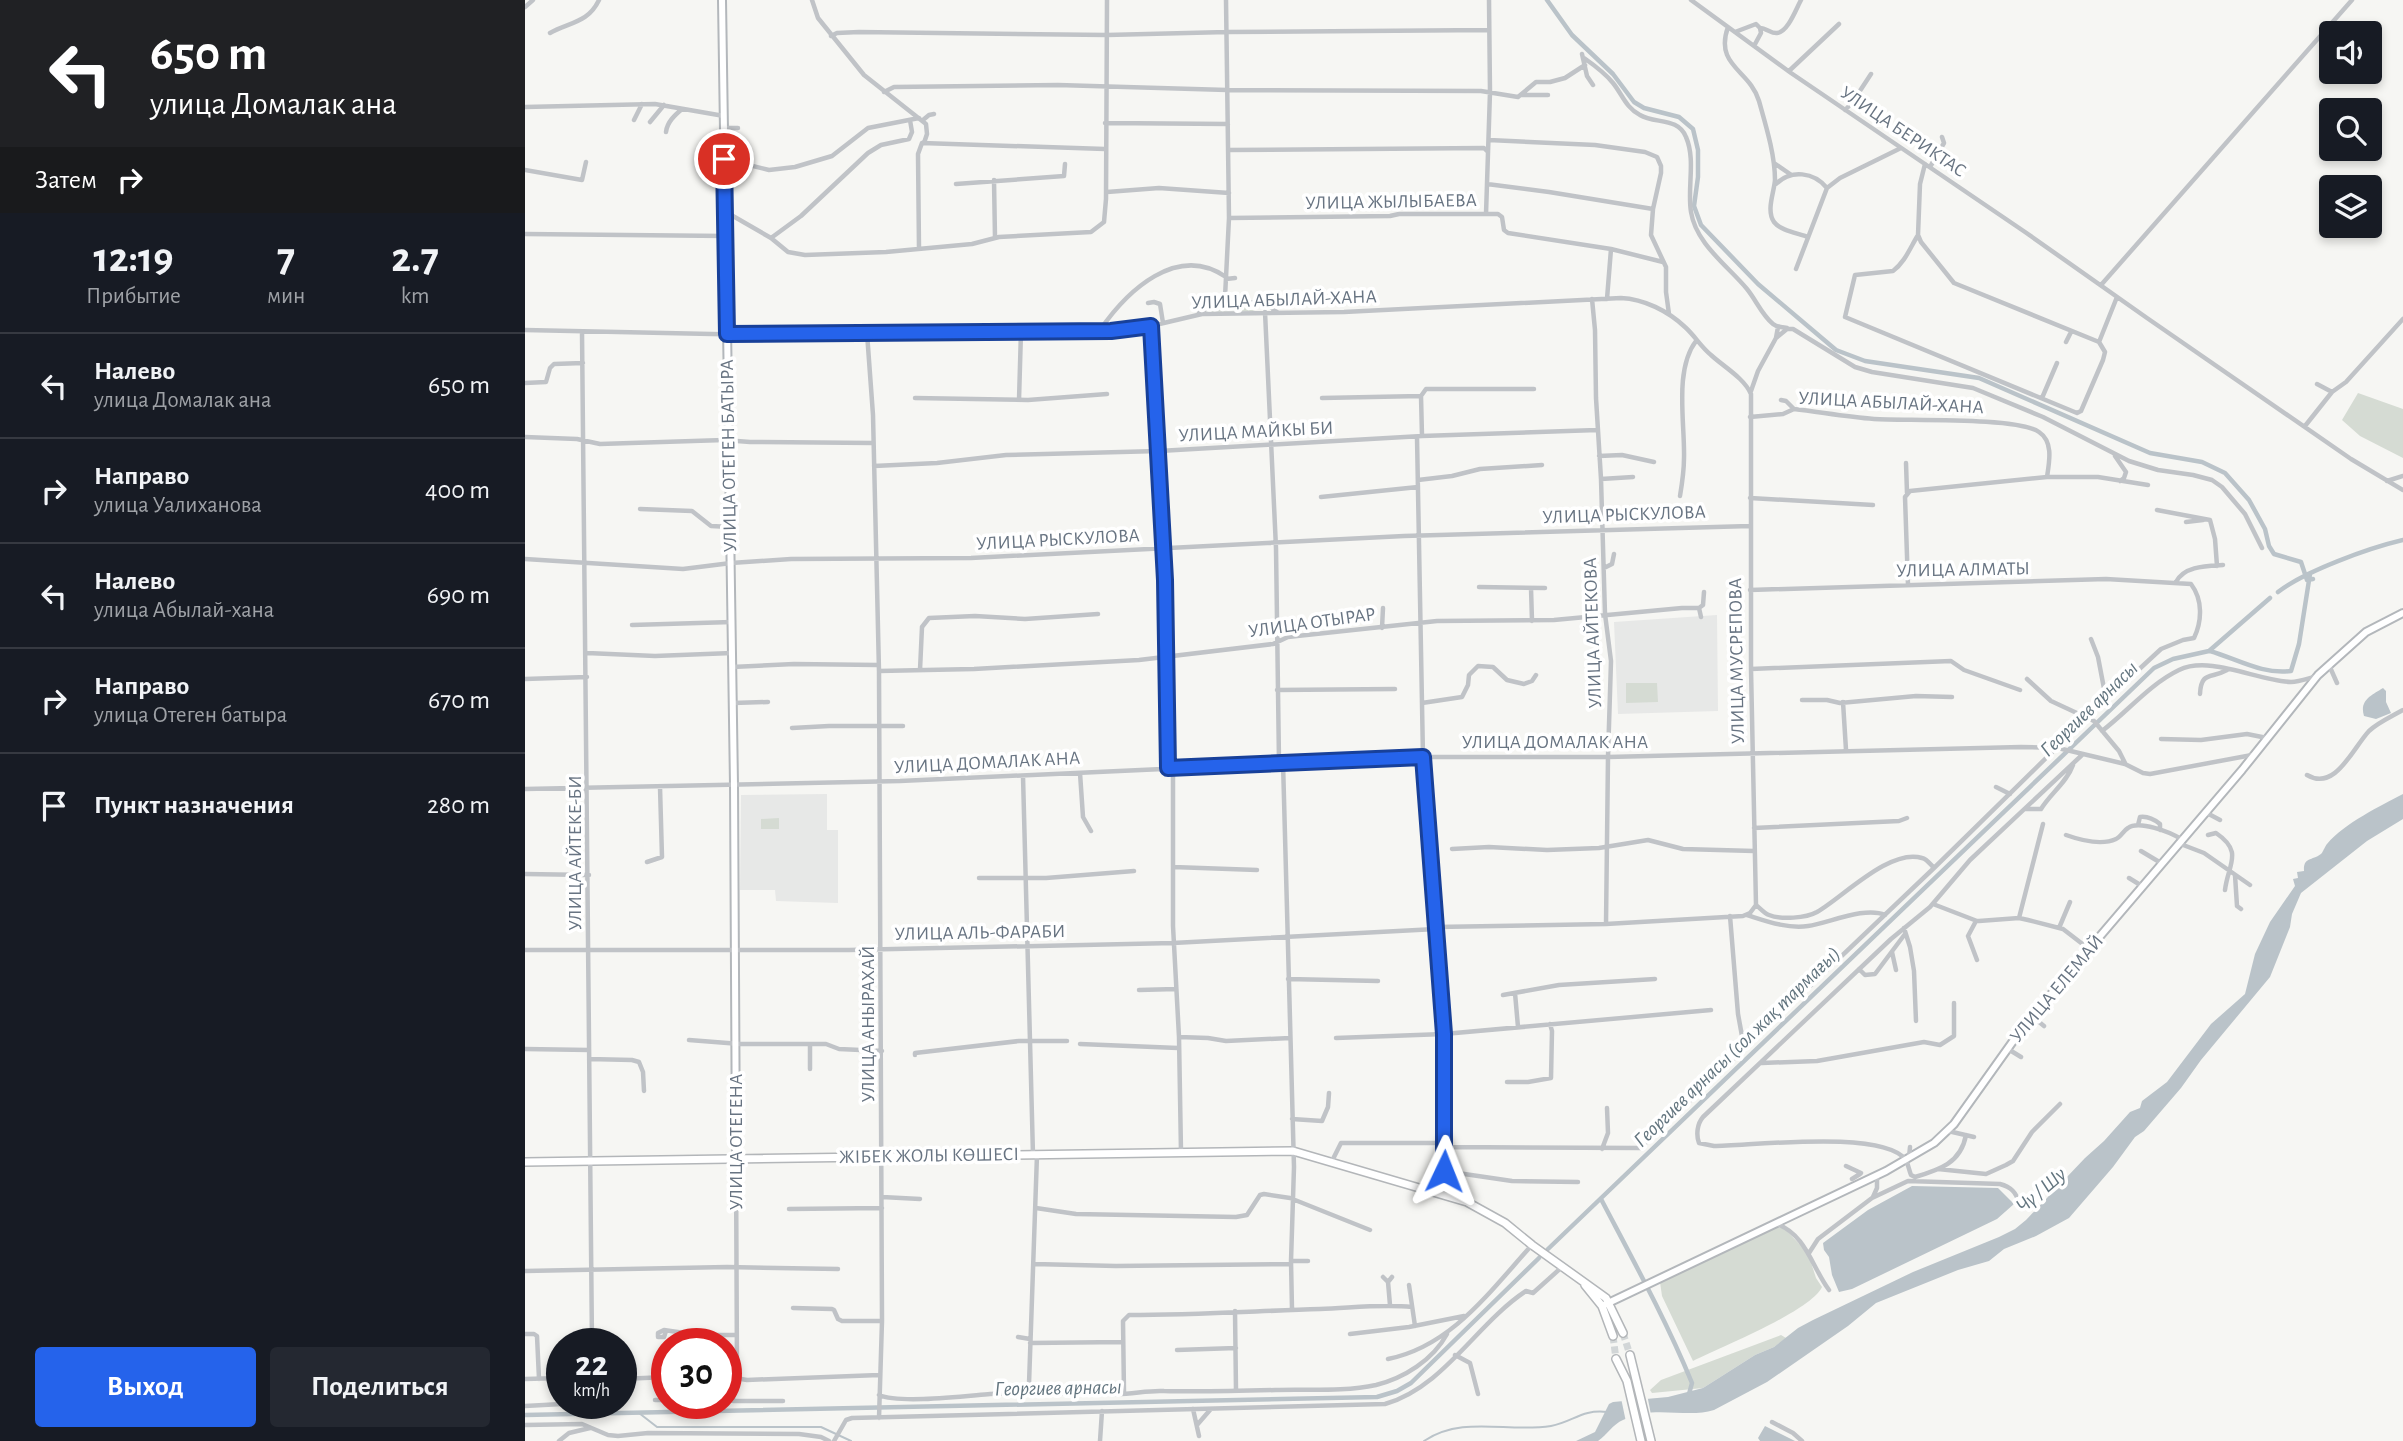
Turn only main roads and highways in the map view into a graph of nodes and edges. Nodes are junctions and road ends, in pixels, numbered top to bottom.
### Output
1 (722, 0) edge
2 (2403, 613) edge
3 (734, 950) joint
4 (736, 1158) junction
5 (525, 1161) edge
6 (1605, 1304) junction
7 (1623, 1333) tunnel mouth
8 (1613, 1336) tunnel mouth
9 (1630, 1354) tunnel mouth
10 (1616, 1359) tunnel mouth
11 (1646, 1441) edge

1 - 3 main road, УЛИЦА ОТЕГЕН БАТЫРА
2 - 6 main road, УЛИЦА ЕЛЕМАЙ
3 - 4 main road, УЛИЦА ОТЕГЕНА
4 - 5 highway, ЖІБЕК ЖОЛЫ КӨШЕСІ
4 - 6 highway, ЖІБЕК ЖОЛЫ КӨШЕСІ
6 - 7 highway
6 - 8 highway
9 - 11 highway
10 - 11 highway

